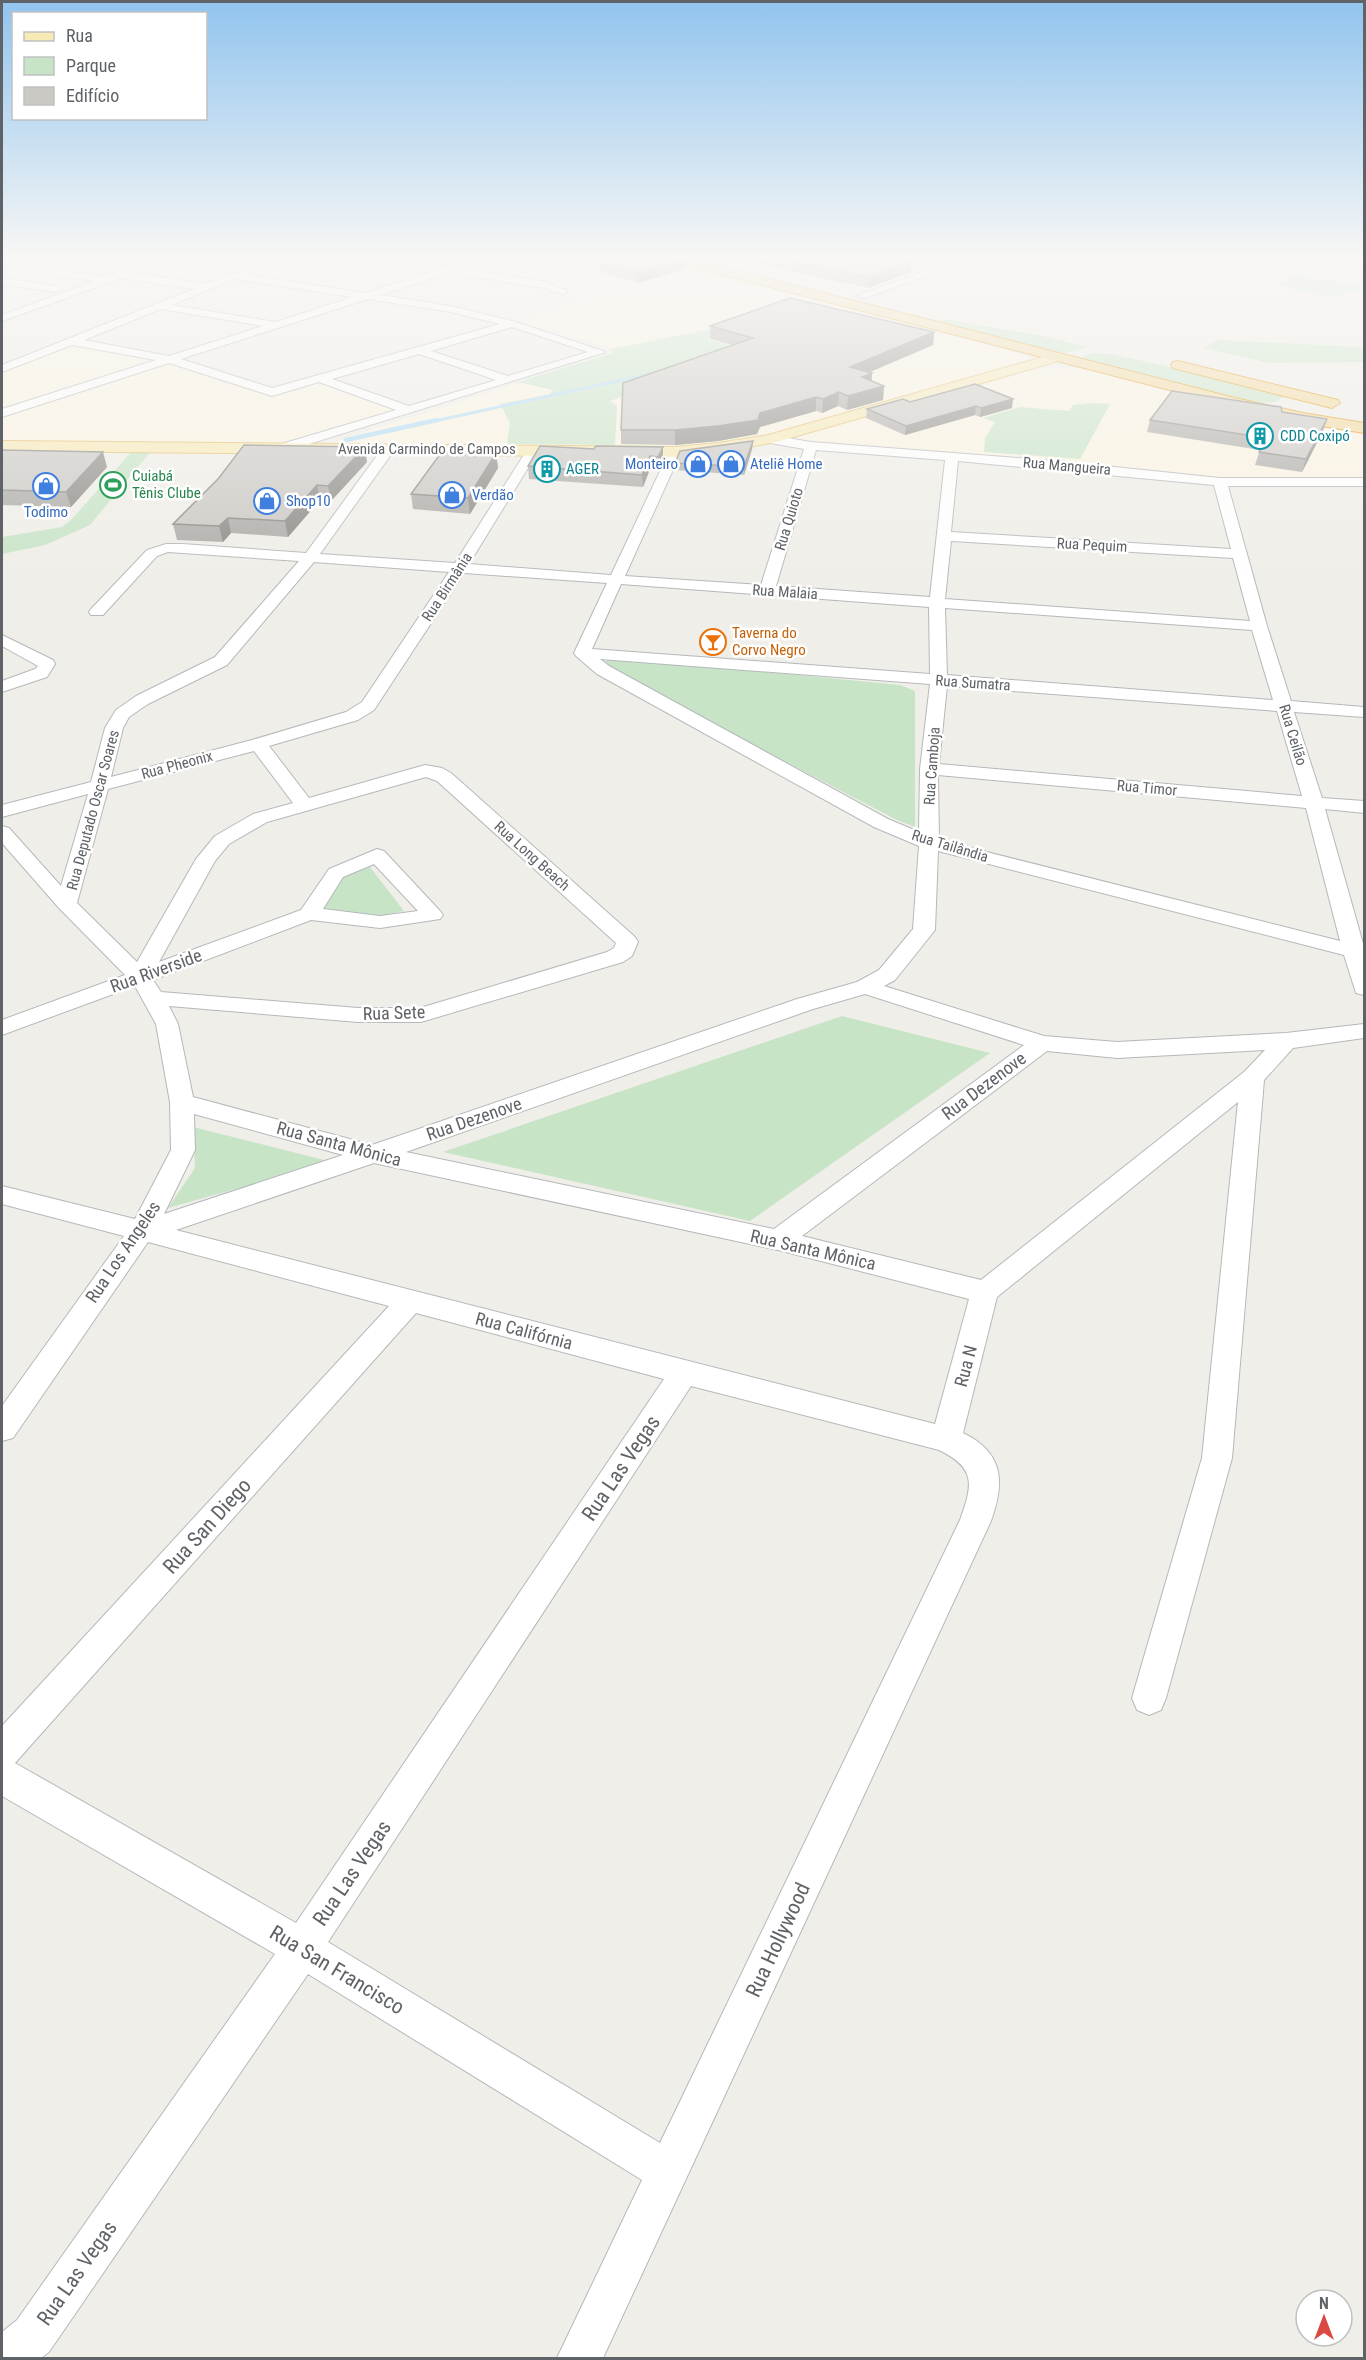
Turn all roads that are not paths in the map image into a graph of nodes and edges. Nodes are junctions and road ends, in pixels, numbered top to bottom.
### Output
1 (149, 365) edge
2 (187, 365) edge
3 (369, 365) edge
4 (462, 365) edge
5 (557, 365) edge
6 (1027, 365) edge
7 (1042, 365) edge
8 (1117, 365) edge
9 (1178, 365) edge
10 (1024, 366) joint
11 (1008, 372) junction
12 (321, 379) junction
13 (508, 380) junction
14 (1285, 390) junction
15 (1234, 402) junction
16 (408, 410) junction
17 (1353, 411) edge
18 (2, 413) edge
19 (1365, 428) edge
20 (770, 439) junction
21 (2, 446) edge
22 (811, 446) junction
23 (283, 448) junction
24 (389, 449) junction
25 (533, 450) junction
26 (675, 452) junction
27 (952, 457) junction
28 (1220, 482) junction
29 (1365, 482) edge
30 (944, 536) junction
31 (1240, 554) junction
32 (310, 557) junction
33 (460, 567) junction
34 (617, 578) junction
35 (767, 591) junction
36 (937, 603) junction
37 (97, 612) dead end
38 (1259, 626) junction
39 (2, 640) edge
40 (584, 648) junction
41 (939, 681) junction
42 (2, 687) edge
43 (1283, 705) junction
44 (1365, 712) edge
45 (352, 716) joint
46 (258, 744) junction
47 (929, 769) junction
48 (100, 785) junction
49 (1314, 803) junction
50 (304, 805) junction
51 (1365, 807) edge
52 (2, 811) edge
53 (2, 832) edge
54 (929, 843) junction
55 (66, 904) junction
56 (309, 914) junction
57 (624, 951) joint
58 (1359, 952) edge
59 (140, 977) junction
60 (865, 987) junction
61 (1365, 988) edge
62 (154, 998) junction
63 (805, 1004) joint
64 (2, 1028) edge
65 (1365, 1031) edge
66 (1286, 1041) junction
67 (1041, 1042) junction
68 (1252, 1078) junction
69 (182, 1101) junction
70 (373, 1154) junction
71 (2, 1196) edge
72 (142, 1231) junction
73 (778, 1240) junction
74 (985, 1292) junction
75 (412, 1300) junction
76 (683, 1374) junction
77 (2, 1429) edge
78 (946, 1439) junction
79 (975, 1521) joint
80 (1149, 1698) dead end
81 (2, 1751) edge
82 (2, 1776) edge
83 (302, 1948) junction
84 (668, 2172) junction
85 (6, 2358) edge
86 (580, 2358) edge

1 - 18 street
2 - 12 street
3 - 12 street
4 - 13 street
5 - 13 street
6 - 10 main road, Avenida Carmindo de Campos
7 - 11 main road
8 - 15 highway
9 - 14 highway
10 - 11 main road, Avenida Carmindo de Campos
11 - 20 main road, Avenida Carmindo de Campos
12 - 16 street
13 - 16 street
14 - 15 highway
14 - 17 highway
15 - 19 highway
16 - 23 street
20 - 22 street, Rua Mangueira
20 - 26 main road, Avenida Carmindo de Campos
21 - 23 main road, Avenida Carmindo de Campos
22 - 27 street, Rua Mangueira
22 - 35 street, Rua Quioto
23 - 24 main road, Avenida Carmindo de Campos
24 - 25 main road, Avenida Carmindo de Campos
24 - 32 street, Rua Deputado Oscar Soares
25 - 26 main road, Avenida Carmindo de Campos
25 - 33 street, Rua Birmânia
26 - 34 street
27 - 28 street, Rua Mangueira
27 - 30 street, Rua Camboja
28 - 29 street, Rua Mangueira
28 - 31 street, Rua Ceilão
30 - 31 street, Rua Pequim
30 - 36 street, Rua Camboja
31 - 38 street, Rua Ceilão
32 - 33 street, Rua Malaia
32 - 37 street, Rua Malaia
32 - 48 street, Rua Deputado Oscar Soares
33 - 34 street, Rua Malaia
33 - 45 street, Rua Birmânia
34 - 35 street, Rua Malaia
34 - 40 street
35 - 36 street, Rua Malaia
36 - 38 street, Rua Malaia
36 - 41 street, Rua Camboja
38 - 43 street, Rua Ceilão
39 - 42 street
40 - 41 street, Rua Sumatra
40 - 54 street, Rua Tailândia
41 - 43 street, Rua Sumatra
41 - 47 street, Rua Camboja
43 - 44 street, Rua Sumatra
43 - 49 street, Rua Ceilão
45 - 46 street, Rua Pheonix
46 - 48 street, Rua Pheonix
46 - 50 street
47 - 49 street, Rua Timor
47 - 54 street, Rua Camboja
48 - 52 street, Rua Pheonix
48 - 55 street, Rua Deputado Oscar Soares
49 - 51 street, Rua Timor
49 - 58 street, Rua Ceilão
50 - 57 street, Rua Long Beach
50 - 59 street
53 - 55 street, Rua Los Angeles
54 - 58 street, Rua Tailândia
54 - 60 street, Rua Camboja
55 - 59 street, Rua Los Angeles
56 - 56 street, Rua Riverside
56 - 59 street, Rua Riverside
57 - 62 street, Rua Sete
58 - 61 street, Rua Ceilão
59 - 62 street, Rua Los Angeles
59 - 64 street, Rua Riverside
60 - 63 street, Rua Camboja
60 - 67 street, Rua Dezenove
62 - 69 street, Rua Los Angeles
63 - 70 street, Rua Dezenove
65 - 66 street
66 - 67 street
66 - 68 street
67 - 73 street, Rua Dezenove
68 - 74 street
68 - 80 street
69 - 70 street, Rua Santa Mônica
69 - 72 street, Rua Los Angeles
70 - 72 street, Rua Dezenove
70 - 73 street, Rua Santa Mônica
71 - 72 street, Rua Califórnia
72 - 75 street, Rua Califórnia
72 - 77 street, Rua Los Angeles
73 - 74 street, Rua Santa Mônica
74 - 78 street, Rua N
75 - 76 street, Rua Califórnia
75 - 81 street, Rua San Diego
76 - 78 street, Rua Califórnia
76 - 83 street, Rua Las Vegas
78 - 79 street, Rua Califórnia
79 - 84 street, Rua Hollywood
82 - 83 street, Rua San Francisco
83 - 84 street, Rua San Francisco
83 - 85 street, Rua Las Vegas
84 - 86 street, Rua Hollywood

